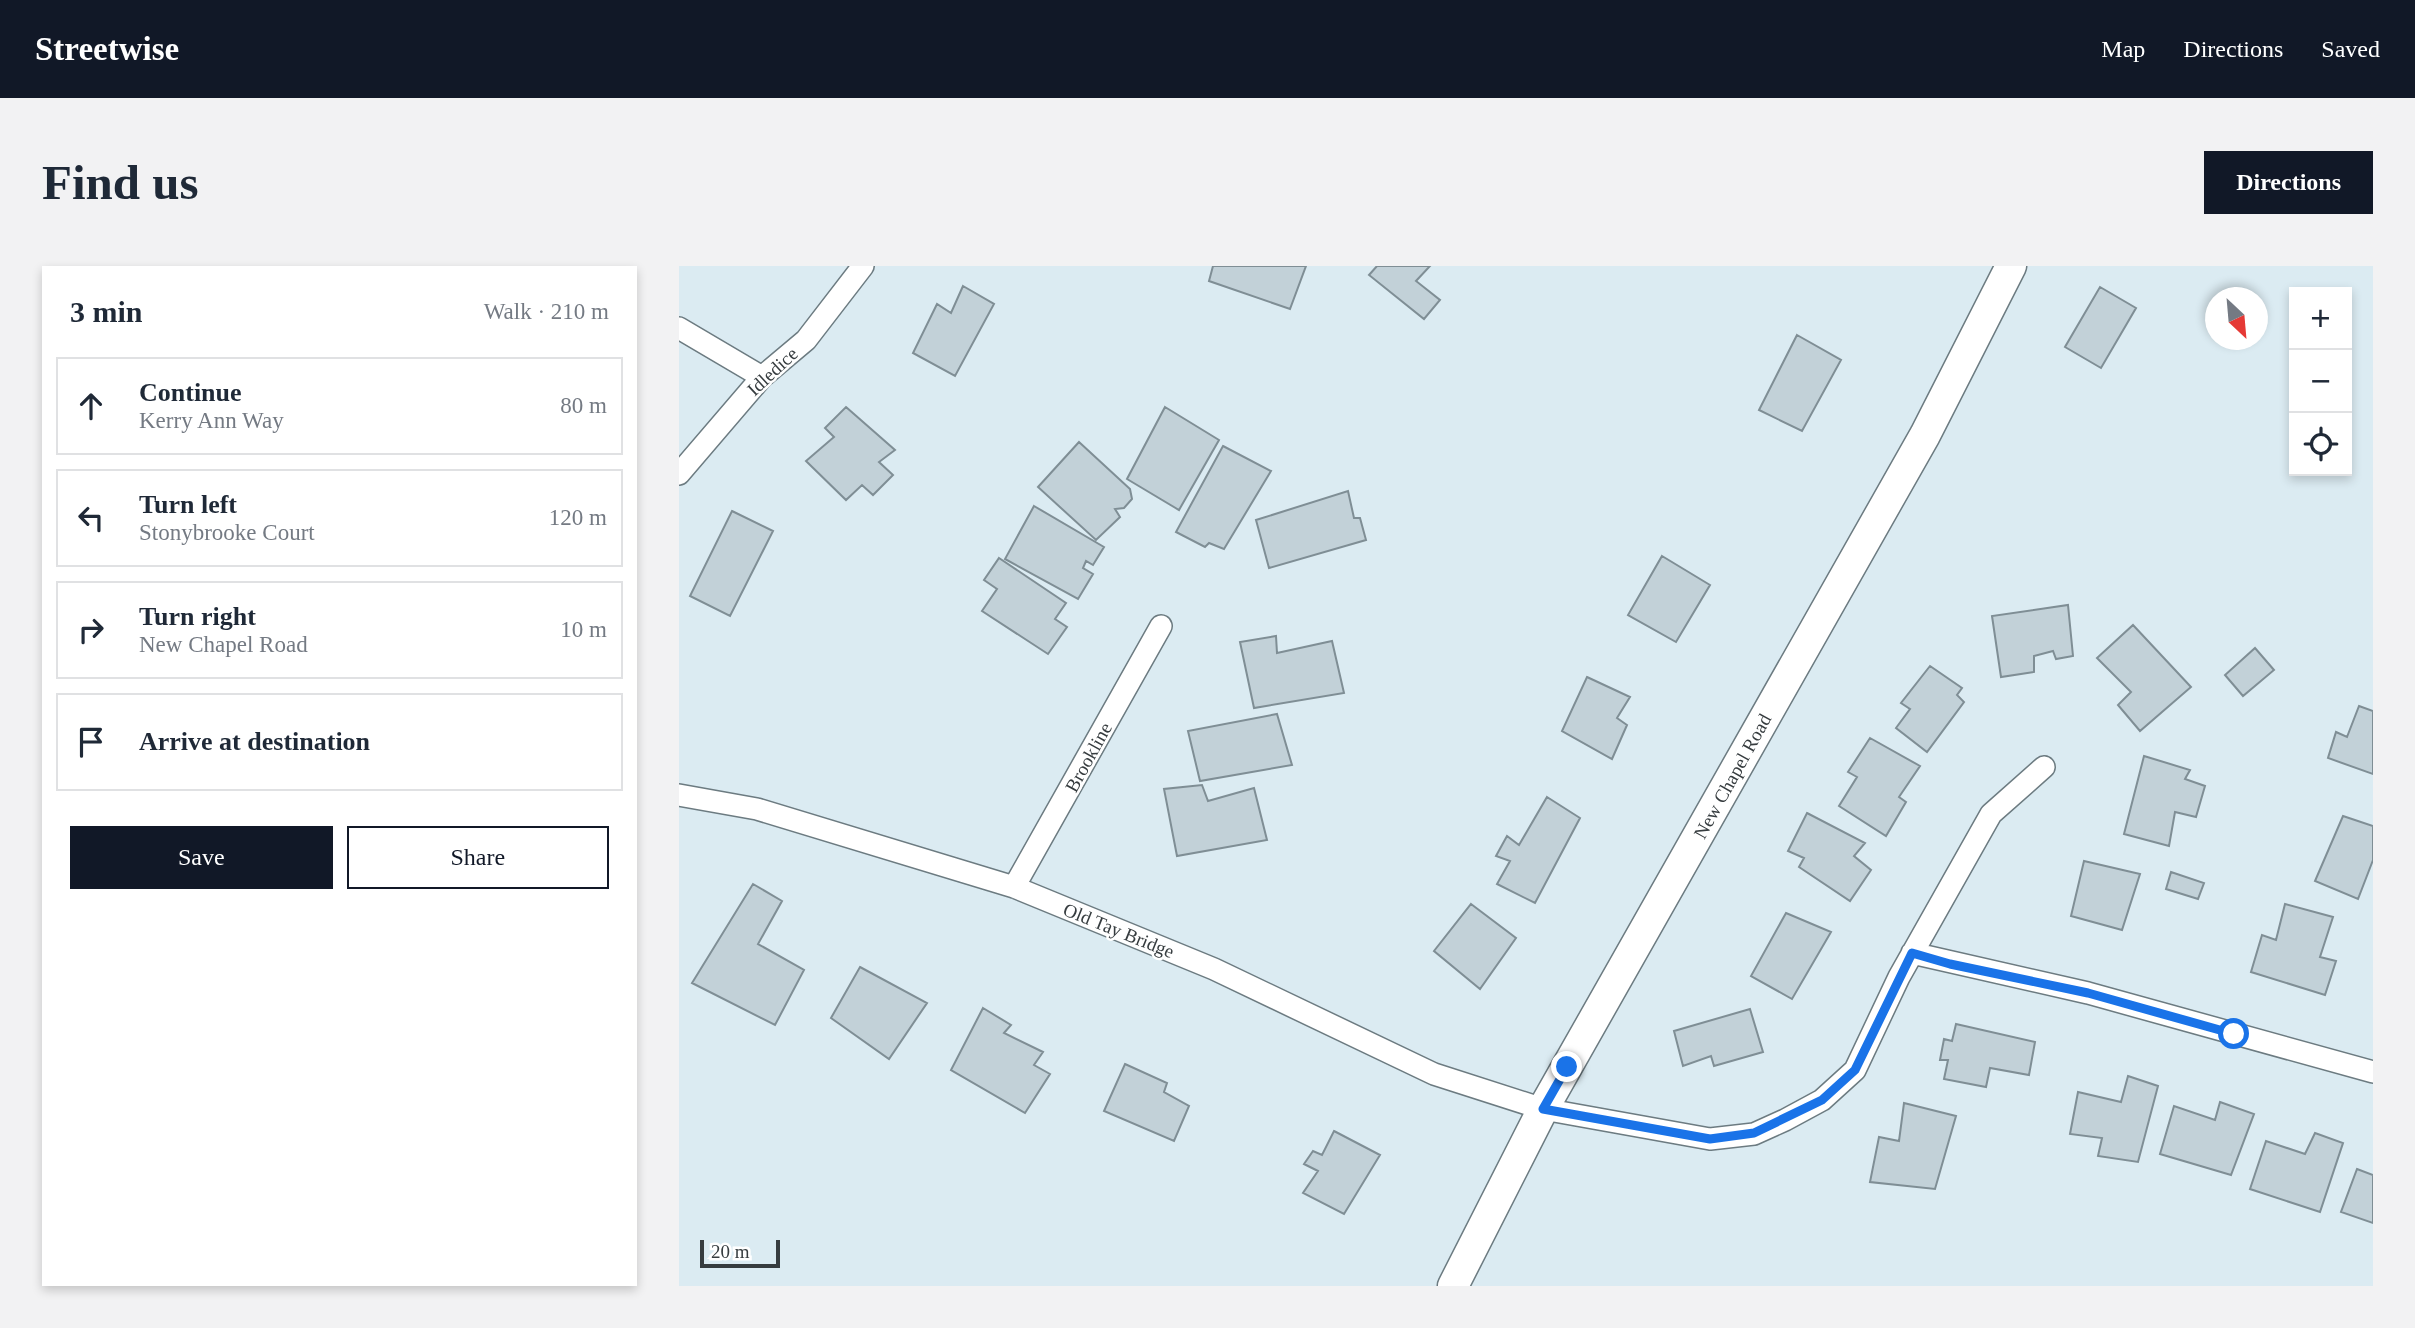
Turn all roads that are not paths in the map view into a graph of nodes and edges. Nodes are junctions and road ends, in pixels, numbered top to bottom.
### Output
1 (863, 266) edge
2 (2011, 266) edge
3 (679, 328) edge
4 (762, 377) junction
5 (679, 474) edge
6 (1161, 625) dead end
7 (2044, 767) dead end
8 (679, 795) edge
9 (1014, 887) junction
10 (1912, 953) junction
11 (2373, 1072) edge
12 (1543, 1109) junction
13 (1453, 1286) edge

1 - 4 street, Idledice
2 - 12 street, New Chapel Road
3 - 4 street
4 - 5 street, Idledice
6 - 9 street, Brookline
7 - 10 street, Old Tay Bridge
8 - 9 street, Old Tay Bridge
9 - 12 street, Old Tay Bridge
10 - 11 street
10 - 12 street, Old Tay Bridge
12 - 13 street, New Chapel Road

